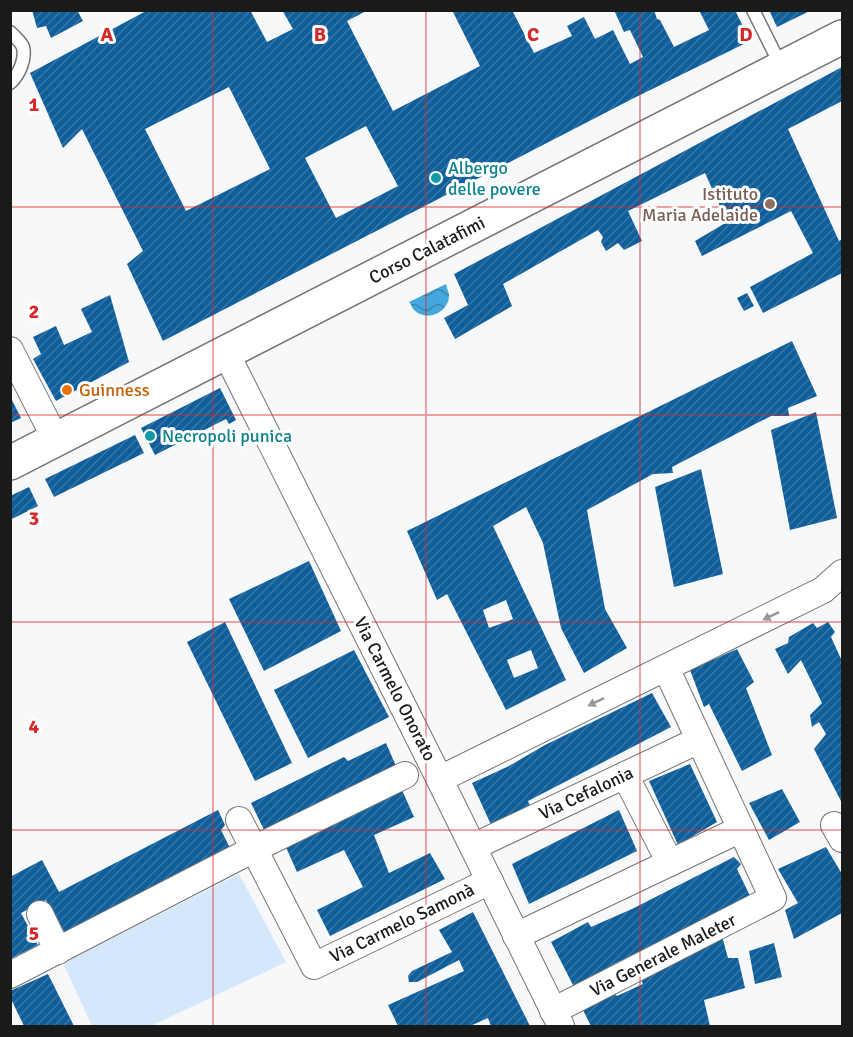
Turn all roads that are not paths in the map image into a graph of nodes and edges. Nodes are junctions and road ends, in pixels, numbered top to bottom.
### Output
1 (753, 10) edge
2 (10, 32) edge
3 (843, 37) edge
4 (782, 68) junction
5 (10, 83) edge
6 (10, 350) edge
7 (226, 353) junction
8 (56, 440) junction
9 (10, 463) edge
10 (843, 573) edge
11 (833, 596) edge
12 (666, 668) junction
13 (699, 740) junction
14 (405, 775) dead end
15 (625, 775) junction
16 (440, 779) junction
17 (239, 820) dead end
18 (741, 829) junction
19 (473, 847) junction
20 (254, 849) junction
21 (670, 863) junction
22 (490, 881) junction
23 (40, 914) dead end
24 (516, 936) junction
25 (58, 951) junction
26 (10, 975) edge
27 (557, 1019) edge

1 - 4 lane
2 - 5 lane
3 - 4 main road, Corso Calatafimi
4 - 7 main road, Corso Calatafimi
6 - 8 street
7 - 8 main road, Corso Calatafimi
7 - 16 street, Via Carmelo Onorato
8 - 9 main road, Corso Calatafimi
10 - 11 street
11 -> 12 street
12 - 13 street
12 -> 16 street
13 - 15 street, Via Cefalonia
13 - 18 street
14 - 20 street
15 - 19 street, Via Cefalonia
15 - 21 street
16 - 19 street, Via Carmelo Onorato
17 - 20 street
18 - 21 street
18 - 27 street, Via Generale Maleter
19 - 22 street, Via Carmelo Onorato
20 - 22 street, Via Carmelo Samonà
20 - 25 street
21 - 24 street
22 - 24 street, Via Carmelo Onorato
23 - 25 street
24 - 27 street, Via Carmelo Onorato
25 - 26 street

